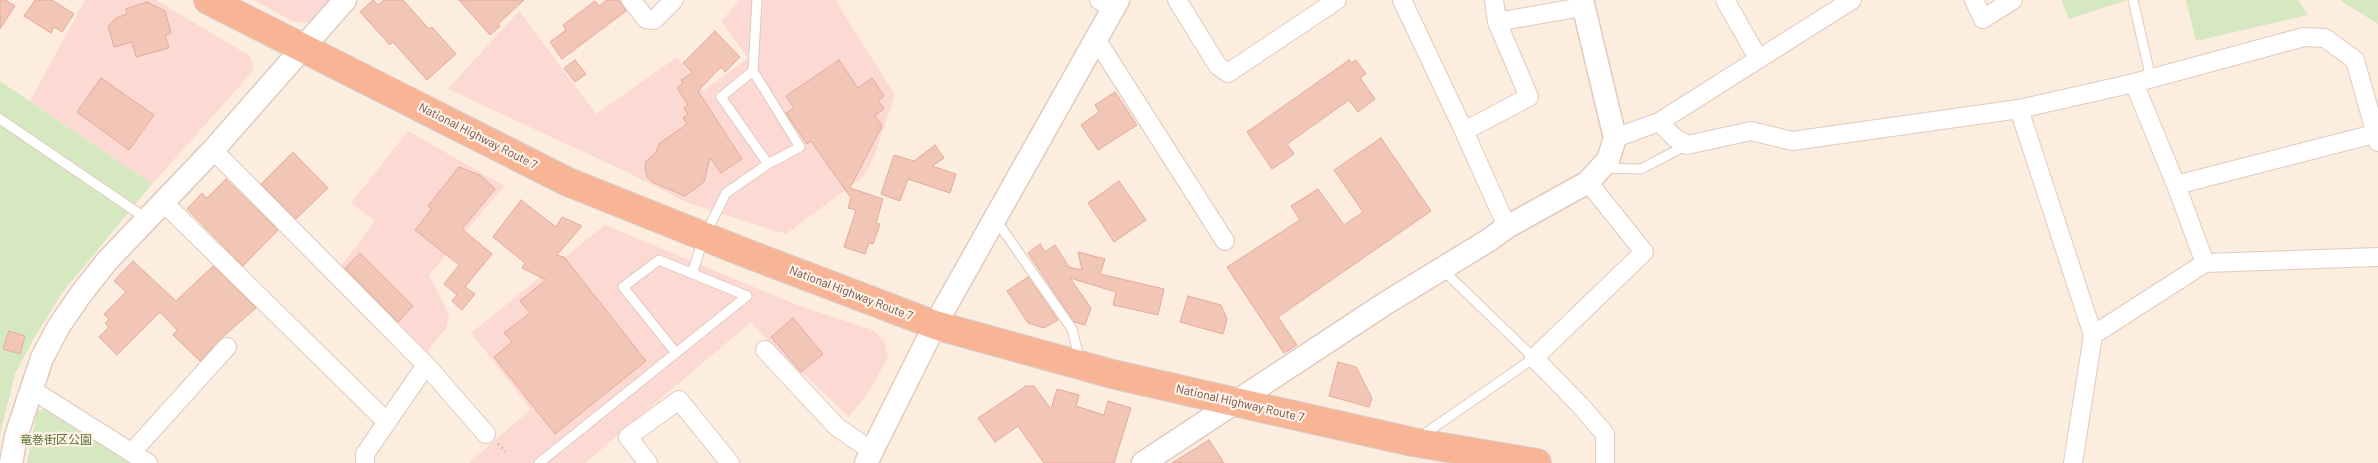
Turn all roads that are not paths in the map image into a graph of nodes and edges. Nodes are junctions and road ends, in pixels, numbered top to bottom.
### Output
1 (208, 0) edge
2 (345, 0) edge
3 (631, 0) edge
4 (674, 0) edge
5 (757, 0) edge
6 (1177, 0) edge
7 (1337, 0) edge
8 (1402, 0) edge
9 (1494, 0) edge
10 (1725, 0) edge
11 (1852, 0) edge
12 (1974, 0) edge
13 (2013, 0) edge
14 (2133, 0) edge
15 (1110, 3) edge
16 (1582, 3) edge
17 (1497, 22) junction
18 (1096, 39) junction
19 (303, 48) junction
20 (1758, 58) junction
21 (753, 71) junction
22 (2143, 81) junction
23 (2019, 109) junction
24 (0, 119) edge
25 (1659, 122) junction
26 (1464, 131) junction
27 (2377, 136) edge
28 (1615, 138) junction
29 (1687, 145) junction
30 (213, 150) junction
31 (768, 164) junction
32 (1594, 175) junction
33 (2176, 185) junction
34 (163, 202) junction
35 (147, 219) junction
36 (996, 219) junction
37 (1507, 226) junction
38 (704, 237) junction
39 (1225, 241) dead end
40 (2378, 257) edge
41 (2205, 263) junction
42 (1442, 269) junction
43 (692, 274) junction
44 (935, 325) junction
45 (2093, 334) junction
46 (227, 347) dead end
47 (765, 350) dead end
48 (676, 353) junction
49 (1534, 358) junction
50 (426, 365) junction
51 (1081, 366) junction
52 (31, 389) junction
53 (1235, 402) junction
54 (386, 420) junction
55 (486, 434) dead end
56 (1422, 446) junction
57 (133, 451) junction
58 (869, 457) edge
59 (11, 463) edge
60 (148, 463) edge
61 (364, 463) edge
62 (539, 463) edge
63 (648, 463) edge
64 (730, 463) edge
65 (1143, 463) edge
66 (1536, 463) edge
67 (1606, 463) edge
68 (2073, 463) edge

1 - 19 highway, National Highway Route 7
2 - 19 street
3 - 4 street
5 - 21 lane
6 - 7 street
8 - 26 street
9 - 17 street
10 - 20 street
11 - 20 street
12 - 13 street
14 - 22 lane
15 - 18 street
16 - 17 street
16 - 28 street
17 - 26 street
18 - 36 street
18 - 39 street
19 - 30 street
19 - 38 highway, National Highway Route 7
20 - 25 street
21 - 31 lane
21 - 31 lane
22 - 23 street
22 - 27 street
22 - 33 street
23 - 29 street
23 - 45 street
24 - 35 lane
25 - 28 street
25 - 29 street
26 - 37 street
27 - 33 street
28 - 32 street
29 - 32 lane
30 - 34 street
30 - 50 street
31 - 38 lane
32 - 37 street
32 - 49 street
33 - 41 street
34 - 35 street
34 - 54 street
35 - 52 street
36 - 44 street
36 - 51 lane
37 - 42 street
38 - 43 lane
38 - 44 highway, National Highway Route 7
40 - 41 street
41 - 45 street
42 - 49 lane
42 - 53 street
43 - 48 lane
43 - 48 lane
44 - 51 highway, National Highway Route 7
44 - 58 street
45 - 68 street
46 - 57 street
47 - 58 street
48 - 62 lane
49 - 56 lane
49 - 67 street
50 - 54 street
50 - 55 street
51 - 53 highway, National Highway Route 7
52 - 57 street
52 - 59 street
53 - 56 highway, National Highway Route 7
53 - 65 street
54 - 61 street
56 - 66 highway, National Highway Route 7
57 - 60 street
63 - 64 street

